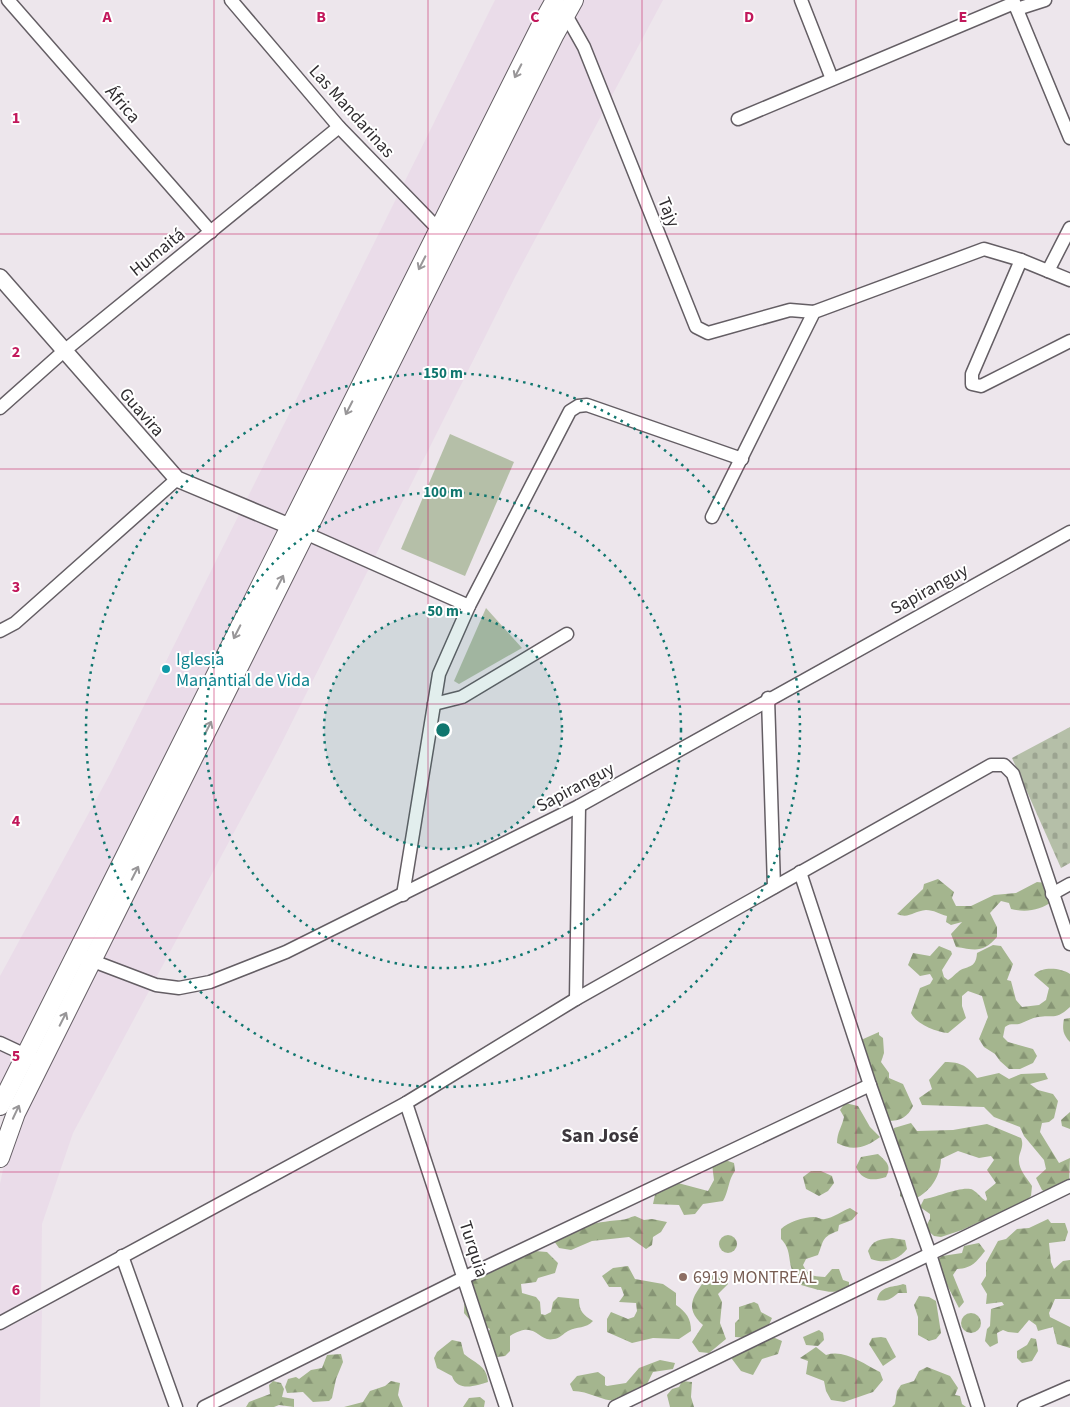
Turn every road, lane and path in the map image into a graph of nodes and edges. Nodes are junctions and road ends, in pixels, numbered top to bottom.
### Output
1 (8, 0) edge
2 (231, 0) edge
3 (555, 0) edge
4 (801, 0) edge
5 (1045, 0) edge
6 (1015, 4) edge
7 (571, 7) edge
8 (832, 79) junction
9 (738, 118) dead end
10 (339, 127) junction
11 (1070, 138) edge
12 (1070, 228) edge
13 (439, 229) junction
14 (210, 232) junction
15 (451, 242) junction
16 (1021, 260) junction
17 (1048, 271) junction
18 (0, 277) edge
19 (1070, 280) edge
20 (814, 312) junction
21 (1070, 341) edge
22 (64, 351) junction
23 (0, 408) edge
24 (742, 459) junction
25 (177, 479) junction
26 (712, 517) dead end
27 (297, 529) junction
28 (1070, 532) edge
29 (469, 606) junction
30 (0, 631) edge
31 (567, 634) dead end
32 (768, 698) junction
33 (434, 704) junction
34 (579, 806) junction
35 (800, 872) junction
36 (1070, 884) edge
37 (774, 887) junction
38 (1052, 894) junction
39 (403, 895) junction
40 (1070, 944) edge
41 (75, 954) junction
42 (91, 961) junction
43 (576, 999) junction
44 (0, 1043) edge
45 (25, 1054) junction
46 (41, 1062) junction
47 (870, 1085) junction
48 (406, 1103) junction
49 (0, 1106) edge
50 (0, 1158) edge
51 (1070, 1186) edge
52 (930, 1254) junction
53 (122, 1256) junction
54 (464, 1277) junction
55 (0, 1323) edge
56 (1070, 1387) edge
57 (176, 1407) edge
58 (204, 1407) edge
59 (506, 1407) edge
60 (614, 1407) edge
61 (978, 1407) edge
62 (1024, 1407) edge

1 - 14 street, África
2 - 10 street, Las Mandarinas
3 - 7 street, Tajy
3 -> 13 main road
4 - 8 street
5 - 6 street
6 - 8 street
6 - 11 street
7 - 15 main road
7 - 20 street, Tajy
8 - 9 street
10 - 13 street, Las Mandarinas
10 - 14 street, Humaitá
12 - 17 street
13 - 15 street, Las Mandarinas
13 -> 27 main road
14 - 22 street, Humaitá
15 - 27 main road
16 - 17 street
16 - 20 street
16 - 21 street
17 - 19 street
18 - 22 street, Guavira
20 - 24 street
22 - 23 street, Humaitá
22 - 25 street, Guavira
24 - 26 street
24 - 29 street
25 - 27 street, Guavira
25 - 30 street
27 - 29 street
27 -> 41 main road
42 -> 27 main road
28 - 32 street, Sapiranguy
29 - 33 street
31 - 33 street
32 - 34 street, Sapiranguy
32 - 37 street
33 - 39 street
34 - 39 street, Sapiranguy
34 - 43 street
35 - 37 street
35 - 38 street
35 - 47 street
36 - 38 street
37 - 43 street
38 - 40 street
39 - 42 street, Sapiranguy
41 - 42 street, Sapiranguy
41 - 45 main road
46 -> 42 main road
43 - 48 street
44 - 45 street
45 - 46 street
45 - 49 main road
50 -> 46 main road
47 - 52 street
47 - 54 street
48 - 53 street
48 - 54 street, Turquia
51 - 52 street
52 - 60 street
52 - 61 street
53 - 55 street
53 - 57 street
54 - 58 street
54 - 59 street, Turquia
56 - 62 street

